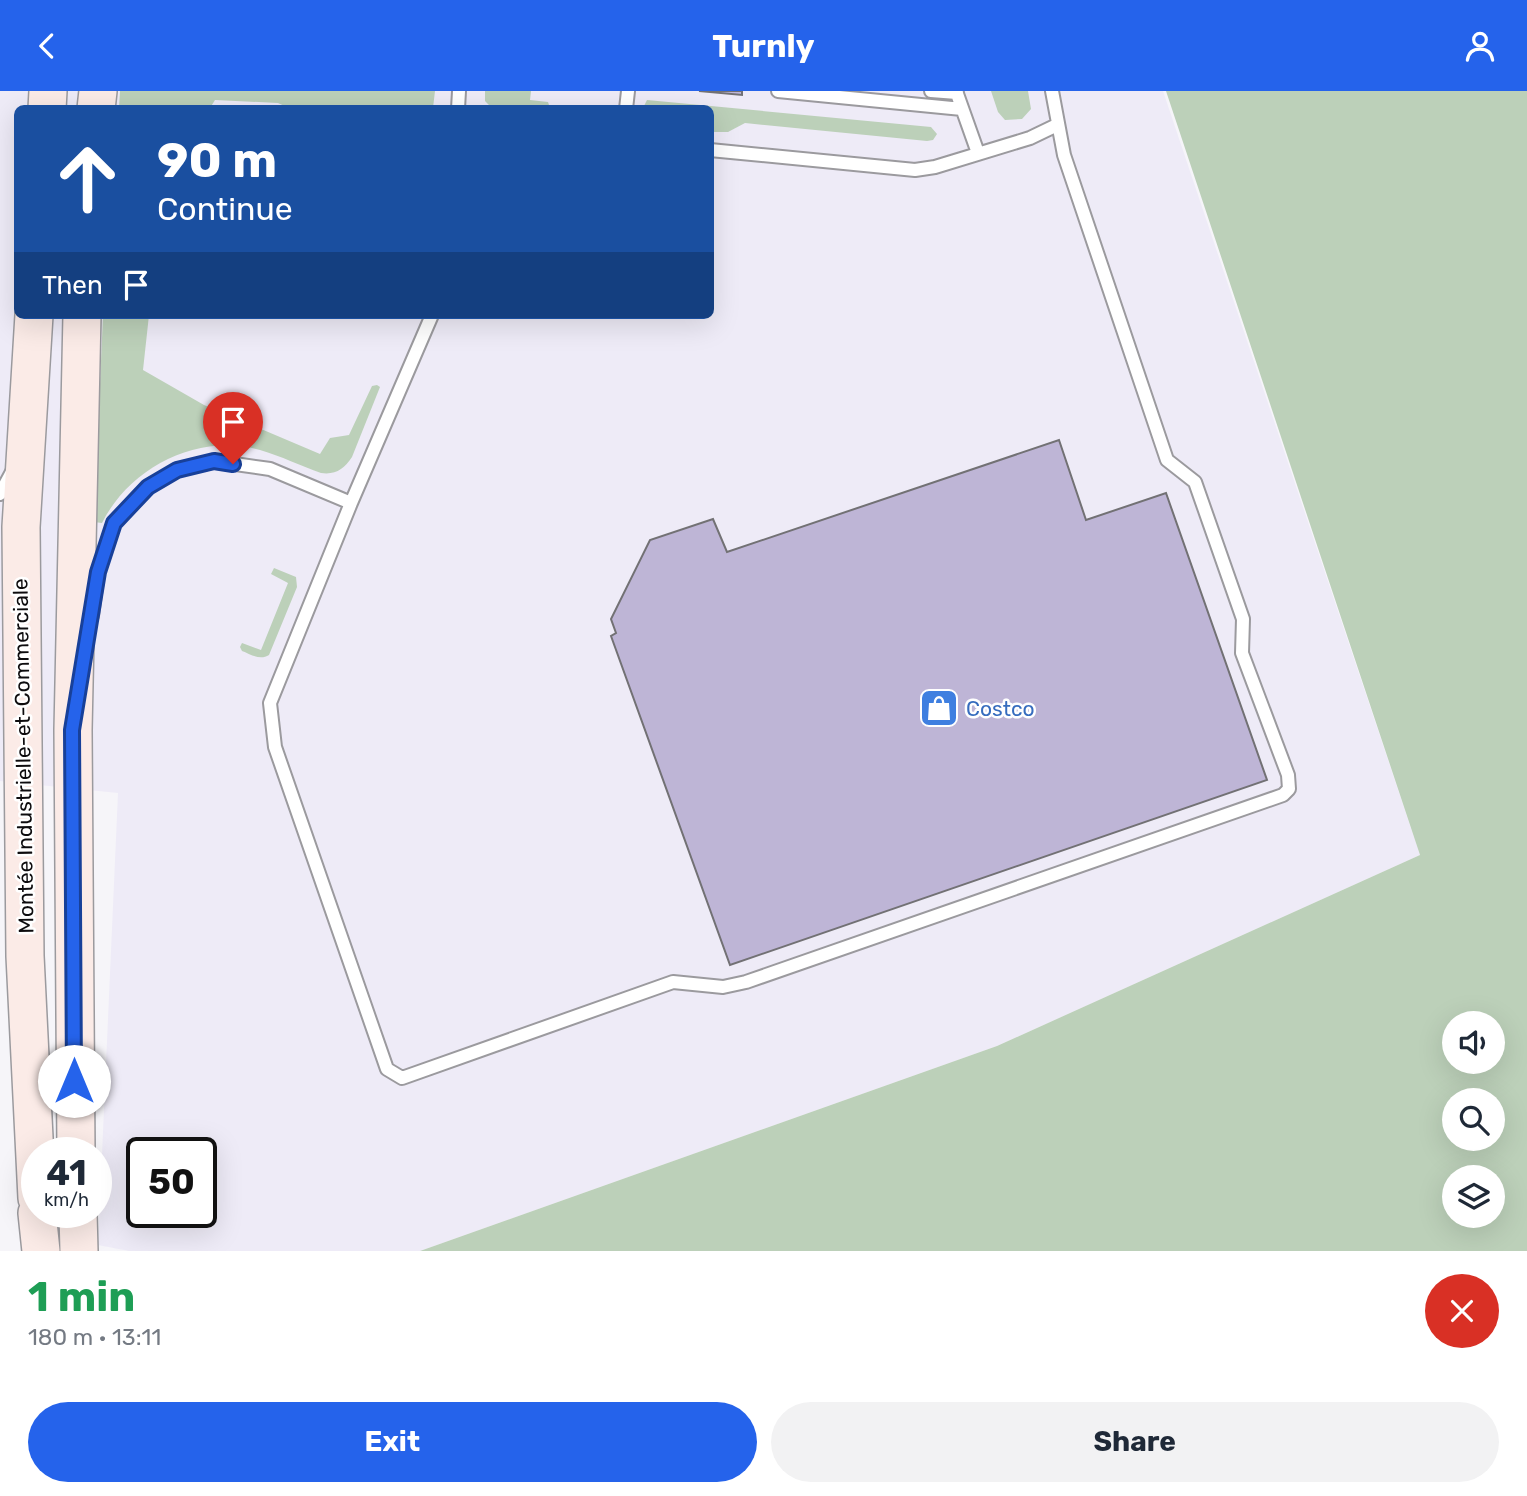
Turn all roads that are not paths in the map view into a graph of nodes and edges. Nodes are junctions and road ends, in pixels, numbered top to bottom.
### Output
1 (778, 91) edge
2 (931, 91) edge
3 (1052, 91) edge
4 (956, 92) edge
5 (962, 109) junction
6 (1058, 125) junction
7 (714, 150) edge
8 (978, 153) junction
9 (34, 319) edge
10 (82, 319) edge
11 (430, 319) edge
12 (26, 445) junction
13 (0, 494) edge
14 (351, 503) junction
15 (72, 730) junction
16 (34, 1137) edge
17 (76, 1137) edge
18 (39, 1228) edge
19 (78, 1228) edge
20 (41, 1251) edge
21 (79, 1251) edge

1 - 5 lane
2 - 4 lane
3 - 6 lane
4 - 5 lane
5 - 8 lane
6 - 8 lane
6 - 14 lane
7 - 8 lane
9 - 12 main road, Montée Industrielle-et-Commerciale
10 - 15 main road
11 - 14 lane
12 - 13 lane
12 - 16 main road, Montée Industrielle-et-Commerciale
14 - 15 lane
15 - 17 main road
18 - 20 main road
19 - 21 main road

